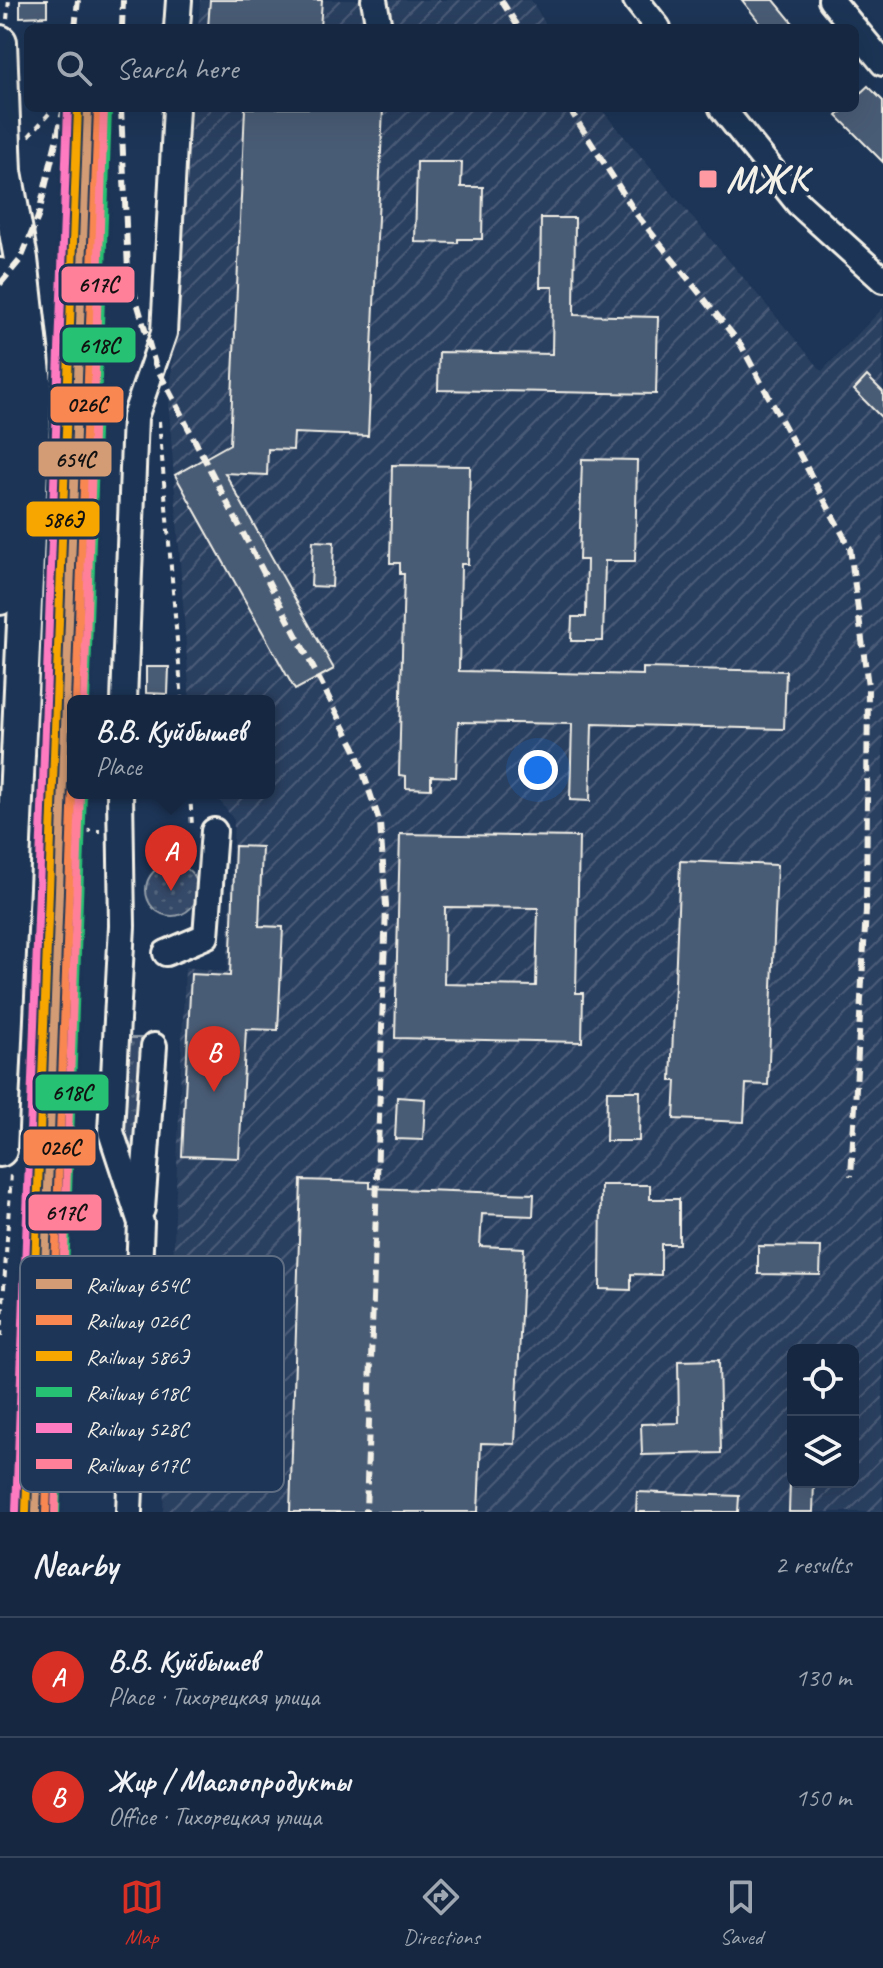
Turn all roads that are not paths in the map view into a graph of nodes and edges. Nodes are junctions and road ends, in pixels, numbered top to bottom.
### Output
1 (179, 0) edge
2 (374, 0) edge
3 (636, 0) edge
4 (831, 0) edge
5 (177, 24) edge
6 (378, 24) edge
7 (655, 24) edge
8 (852, 24) edge
9 (859, 33) edge
10 (0, 42) edge
11 (883, 63) edge
12 (176, 112) edge
13 (725, 112) edge
14 (7, 222) edge
15 (0, 275) edge
16 (883, 280) edge
17 (0, 598) edge
18 (124, 695) edge
19 (120, 799) edge
20 (203, 831) road end
21 (166, 953) dead end
22 (154, 1046) dead end
23 (6, 1160) edge
24 (141, 1223) junction
25 (140, 1256) edge
26 (130, 1492) edge
27 (129, 1512) edge

1 - 5 street
2 - 6 street
3 - 7 street
4 - 8 street
9 - 11 street
10 - 14 main road
12 - 18 street
13 - 16 street
14 - 23 main road
15 - 17 main road
19 - 24 street
20 - 21 street
22 - 24 street
24 - 25 street
26 - 27 street

